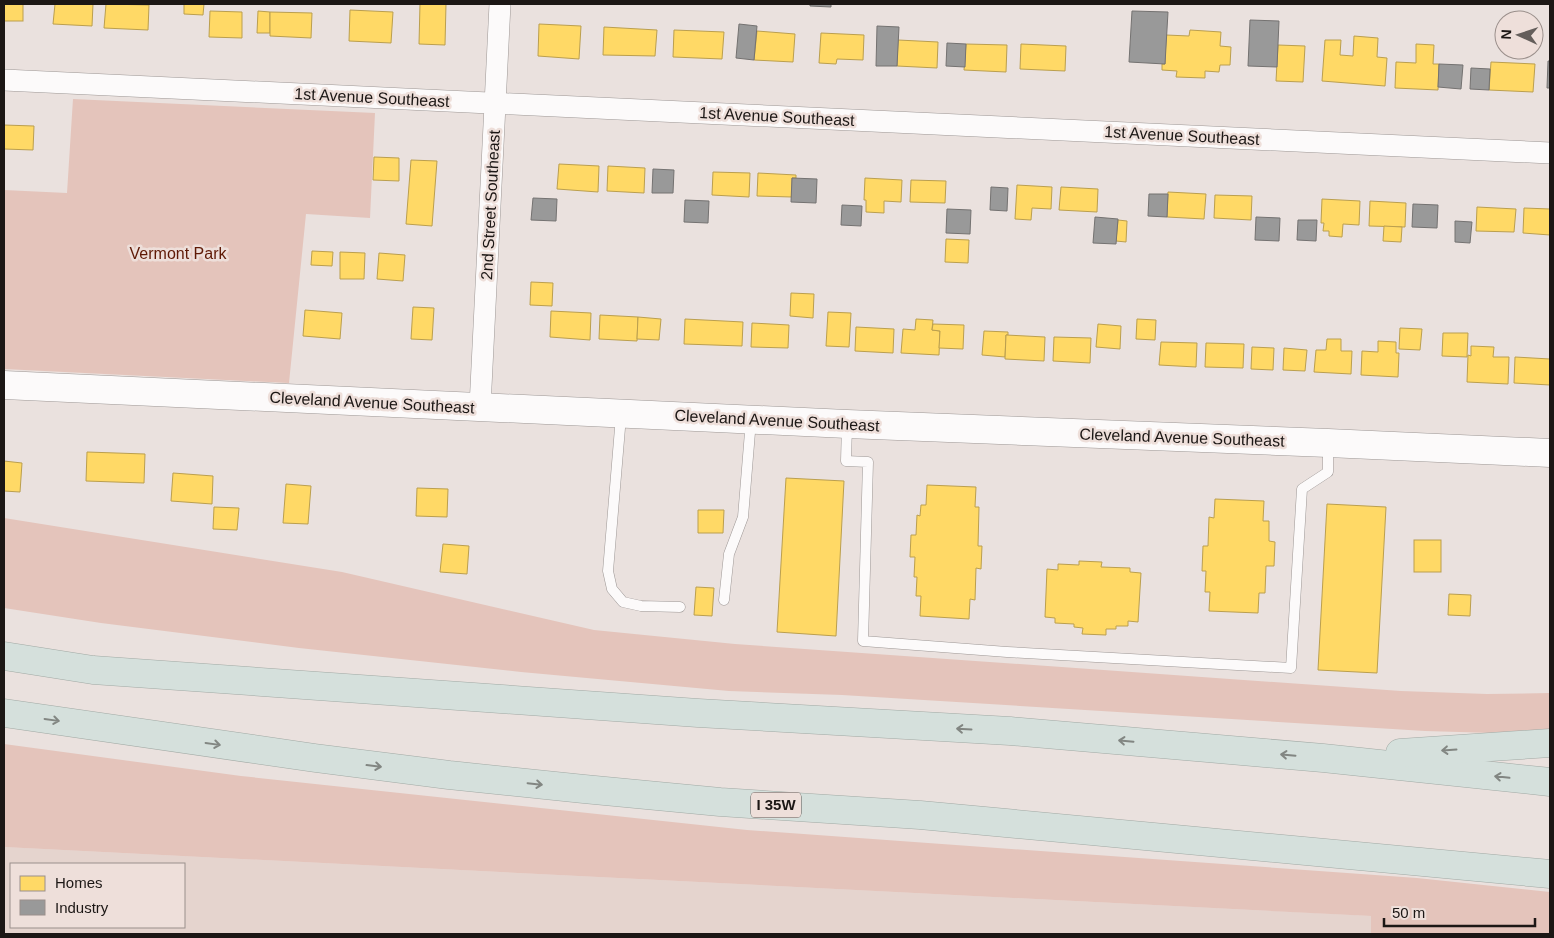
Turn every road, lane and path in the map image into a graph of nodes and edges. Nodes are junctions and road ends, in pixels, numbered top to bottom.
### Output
1 (500, 4) edge
2 (4, 80) edge
3 (495, 103) junction
4 (1550, 153) edge
5 (4, 385) edge
6 (480, 407) junction
7 (622, 413) junction
8 (751, 419) junction
9 (847, 424) junction
10 (1328, 443) junction
11 (1550, 453) edge
12 (724, 600) dead end
13 (680, 607) dead end
14 (4, 656) edge
15 (4, 712) edge
16 (1550, 743) edge
17 (1323, 758) junction
18 (1550, 782) edge
19 (1550, 874) edge

1 - 3 street, 2nd Street Southeast
2 - 3 street, 1st Avenue Southeast
3 - 4 street, 1st Avenue Southeast
3 - 6 street, 2nd Street Southeast
5 - 6 street, Cleveland Avenue Southeast
6 - 7 street, Cleveland Avenue Southeast
7 - 8 street, Cleveland Avenue Southeast
7 - 13 lane
8 - 9 street, Cleveland Avenue Southeast
8 - 12 lane
9 - 10 street, Cleveland Avenue Southeast
9 - 10 lane
10 - 11 street, Cleveland Avenue Southeast
17 -> 14 highway
15 -> 19 highway, I 35W
16 -> 17 highway
18 -> 17 highway

